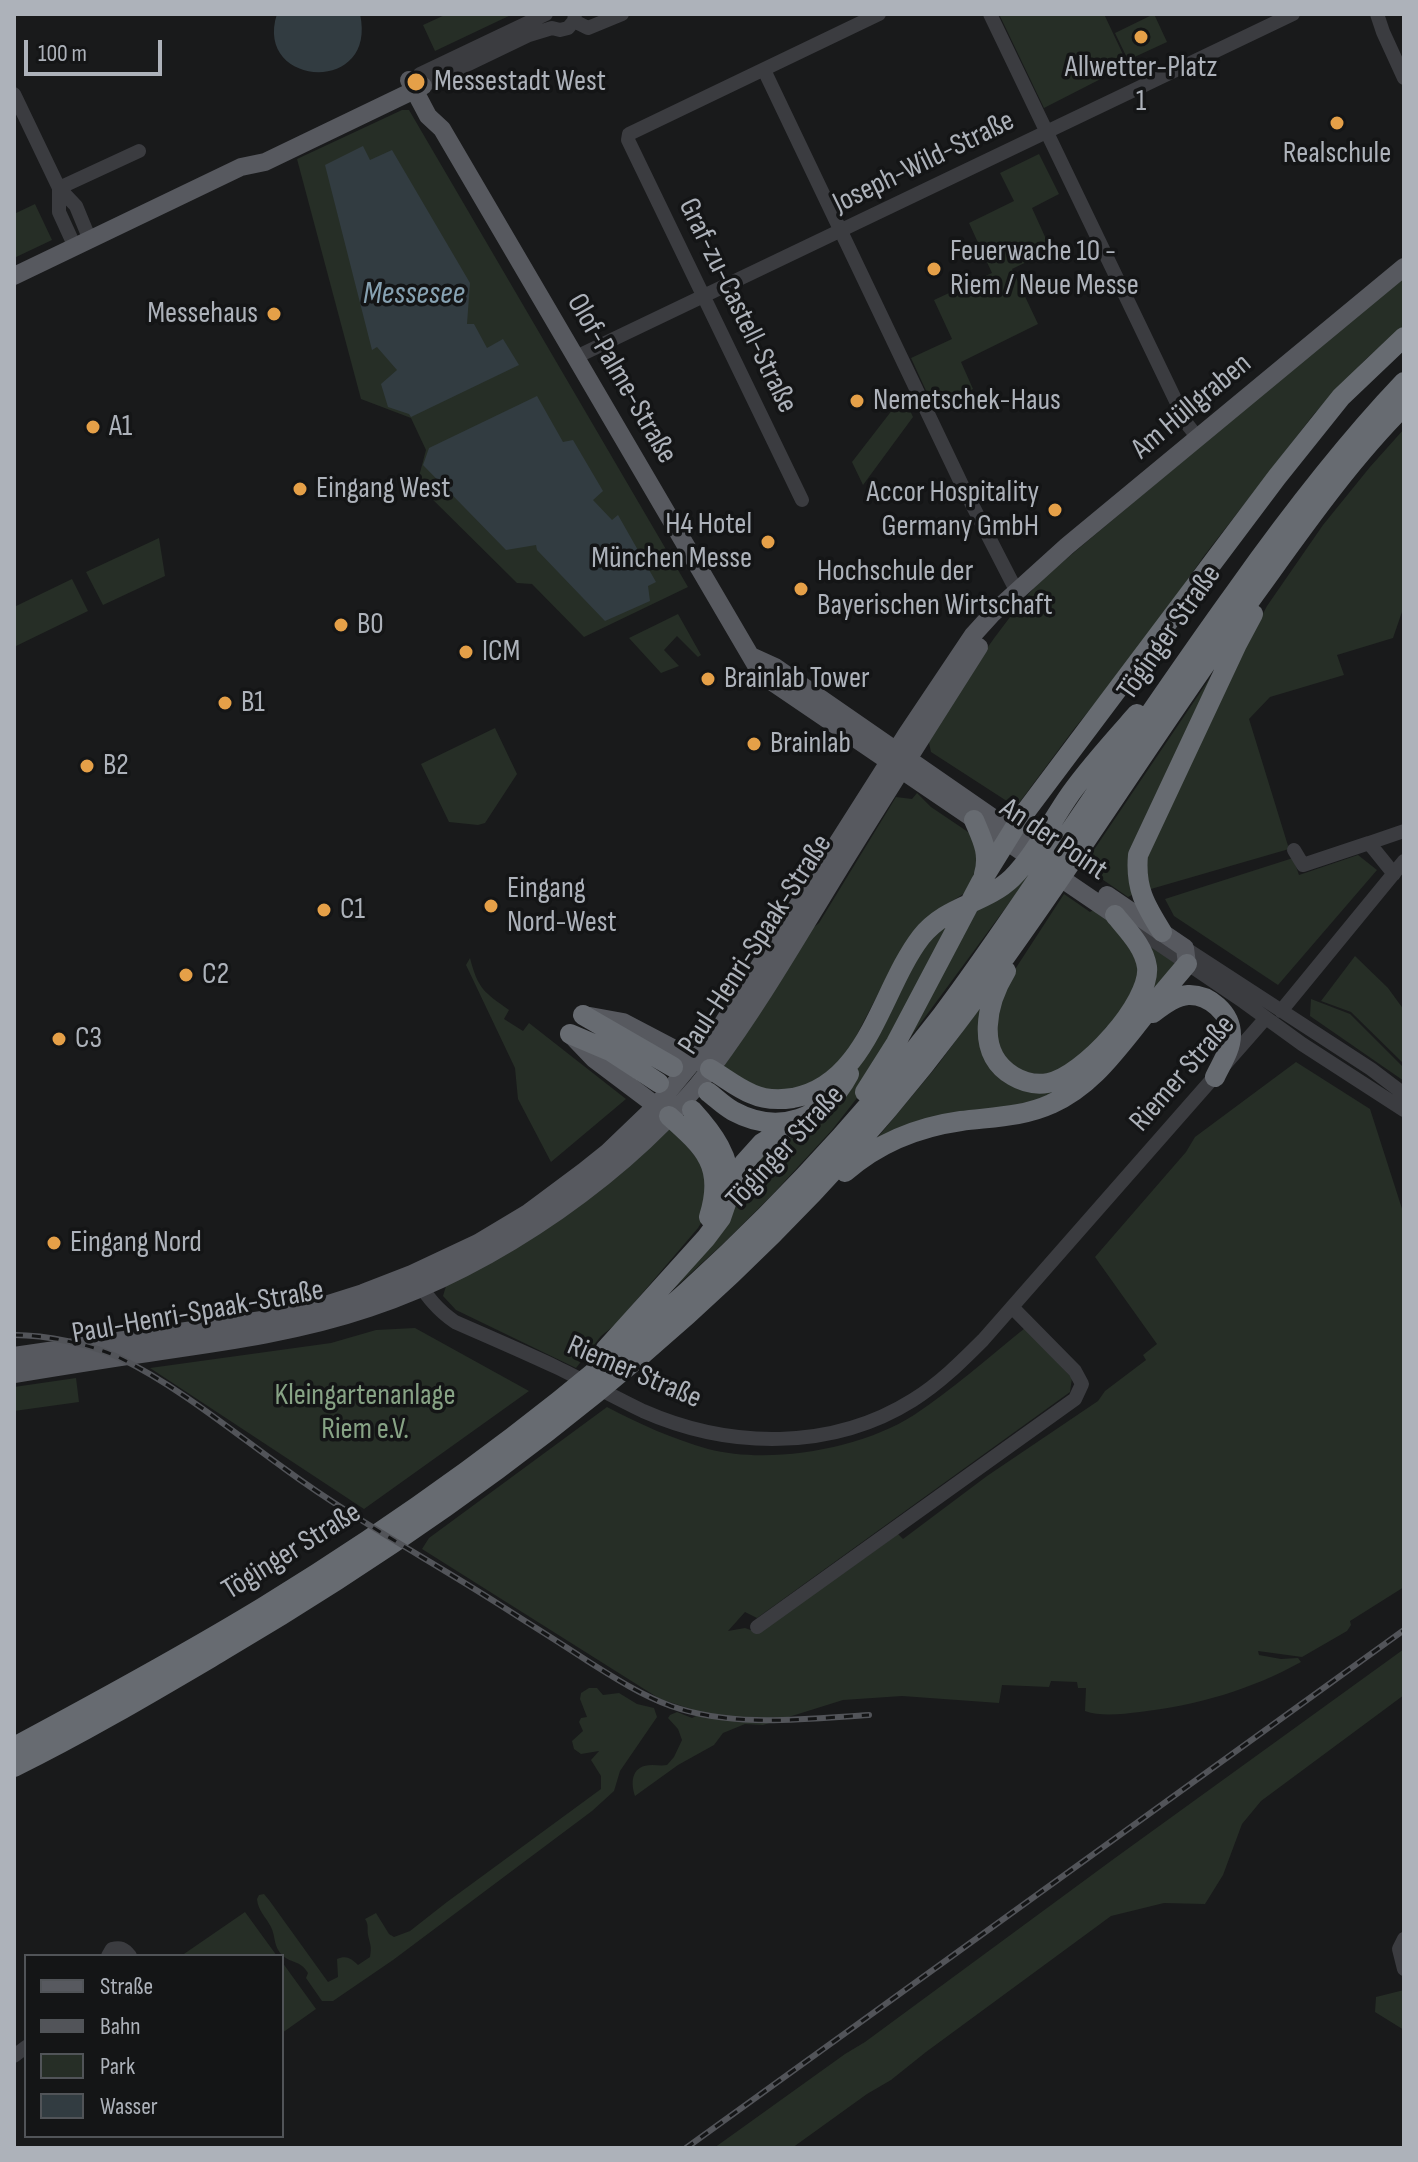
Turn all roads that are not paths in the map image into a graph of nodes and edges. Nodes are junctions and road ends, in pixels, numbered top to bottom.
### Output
1 (622, 14) edge
2 (879, 14) edge
3 (990, 14) edge
4 (1293, 14) edge
5 (1377, 14) edge
6 (574, 17) edge
7 (548, 19) edge
8 (764, 70) junction
9 (1404, 78) edge
10 (417, 82) junction
11 (14, 94) edge
12 (1047, 132) junction
13 (139, 151) dead end
14 (59, 188) junction
15 (840, 232) junction
16 (82, 244) junction
17 (1404, 267) edge
18 (14, 276) edge
19 (702, 298) junction
20 (1404, 337) edge
21 (576, 357) junction
22 (1404, 382) edge
23 (1404, 406) edge
24 (1198, 438) junction
25 (802, 500) dead end
26 (1322, 503) junction
27 (1017, 592) junction
28 (1181, 667) junction
29 (898, 760) junction
30 (974, 820) junction
31 (1404, 831) edge
32 (1016, 841) junction
33 (1369, 843) junction
34 (1294, 850) dead end
35 (1404, 861) edge
36 (1394, 874) junction
37 (981, 882) junction
38 (1100, 898) junction
39 (1115, 915) junction
40 (1029, 923) junction
41 (1162, 932) junction
42 (1186, 956) junction
43 (773, 961) junction
44 (1248, 997) junction
45 (1281, 1011) junction
46 (583, 1015) joint
47 (1264, 1015) junction
48 (1137, 1024) junction
49 (570, 1034) joint
50 (716, 1034) junction
51 (863, 1045) junction
52 (669, 1046) junction
53 (703, 1064) junction
54 (673, 1067) dead end
55 (1215, 1077) junction
56 (659, 1083) dead end
57 (708, 1092) dead end
58 (1404, 1094) edge
59 (1404, 1108) edge
60 (663, 1110) junction
61 (692, 1110) dead end
62 (801, 1119) junction
63 (837, 1142) junction
64 (730, 1192) junction
65 (797, 1209) junction
66 (693, 1253) junction
67 (417, 1281) junction
68 (1012, 1307) junction
69 (14, 1356) edge
70 (14, 1374) edge
71 (556, 1404) junction
72 (757, 1627) dead end
73 (14, 1747) edge
74 (14, 1767) edge
75 (1404, 1939) edge
76 (109, 1954) edge
77 (129, 1954) edge
78 (1404, 1969) edge

1 - 6 street
2 - 8 street
3 - 12 street
4 - 12 street, Joseph-Wild-Straße
5 - 9 street
6 - 7 street
7 - 10 street
8 - 15 street
8 - 19 street, Graf-zu-Castell-Straße
10 - 16 main road
10 - 21 main road, Olof-Palme-Straße
11 - 14 street
12 - 15 street, Joseph-Wild-Straße
12 - 24 street
13 - 14 street
14 - 16 street
15 - 19 street, Joseph-Wild-Straße
15 - 27 street
16 - 18 main road
17 - 24 main road, Am Hüllgraben
19 - 21 street, Joseph-Wild-Straße
19 - 25 street, Graf-zu-Castell-Straße
20 - 32 highway
21 - 29 main road, Olof-Palme-Straße
22 - 28 highway, Töginger Straße
23 - 26 highway, Töginger Straße
24 - 27 main road, Am Hüllgraben
26 - 40 highway, Töginger Straße
26 - 41 highway
27 - 29 main road, Am Hüllgraben
28 - 51 highway
28 - 63 highway, Töginger Straße
29 - 30 main road, An der Point
29 - 32 main road, An der Point
29 - 43 main road, Paul-Henri-Spaak-Straße
30 - 32 main road, An der Point
30 - 37 highway
31 - 33 street
32 - 37 highway
32 - 38 main road, An der Point
33 - 34 street
33 - 36 street
35 - 36 street, Riemer Straße
36 - 45 street, Riemer Straße
37 - 63 highway
38 - 39 main road, An der Point
38 - 41 main road, An der Point
39 - 40 highway
39 - 42 street, An der Point
40 - 65 highway, Töginger Straße
41 - 42 main road, An der Point
42 - 44 street, An der Point
42 - 48 highway
43 - 50 main road, Paul-Henri-Spaak-Straße
43 - 53 main road, Paul-Henri-Spaak-Straße
44 - 45 street, An der Point
44 - 47 street, An der Point
45 - 47 street
45 - 58 street, An der Point
45 - 59 street, An der Point
46 - 52 main road
46 - 54 highway
47 - 55 street, Riemer Straße
47 - 59 street, An der Point
48 - 55 highway
48 - 65 highway
49 - 56 highway
49 - 60 main road
50 - 52 main road
50 - 53 main road, Paul-Henri-Spaak-Straße
51 - 53 highway
51 - 62 highway
52 - 53 main road
53 - 60 main road, Paul-Henri-Spaak-Straße
55 - 68 street, Riemer Straße
57 - 62 highway
60 - 66 highway
60 - 67 main road, Paul-Henri-Spaak-Straße
61 - 64 highway
62 - 64 highway
63 - 71 highway, Töginger Straße
64 - 66 highway
65 - 74 highway, Töginger Straße
66 - 71 highway
67 - 68 street, Riemer Straße
67 - 69 main road, Paul-Henri-Spaak-Straße
67 - 70 main road, Paul-Henri-Spaak-Straße
68 - 72 street
71 - 73 highway, Töginger Straße
75 - 78 street
76 - 77 street

